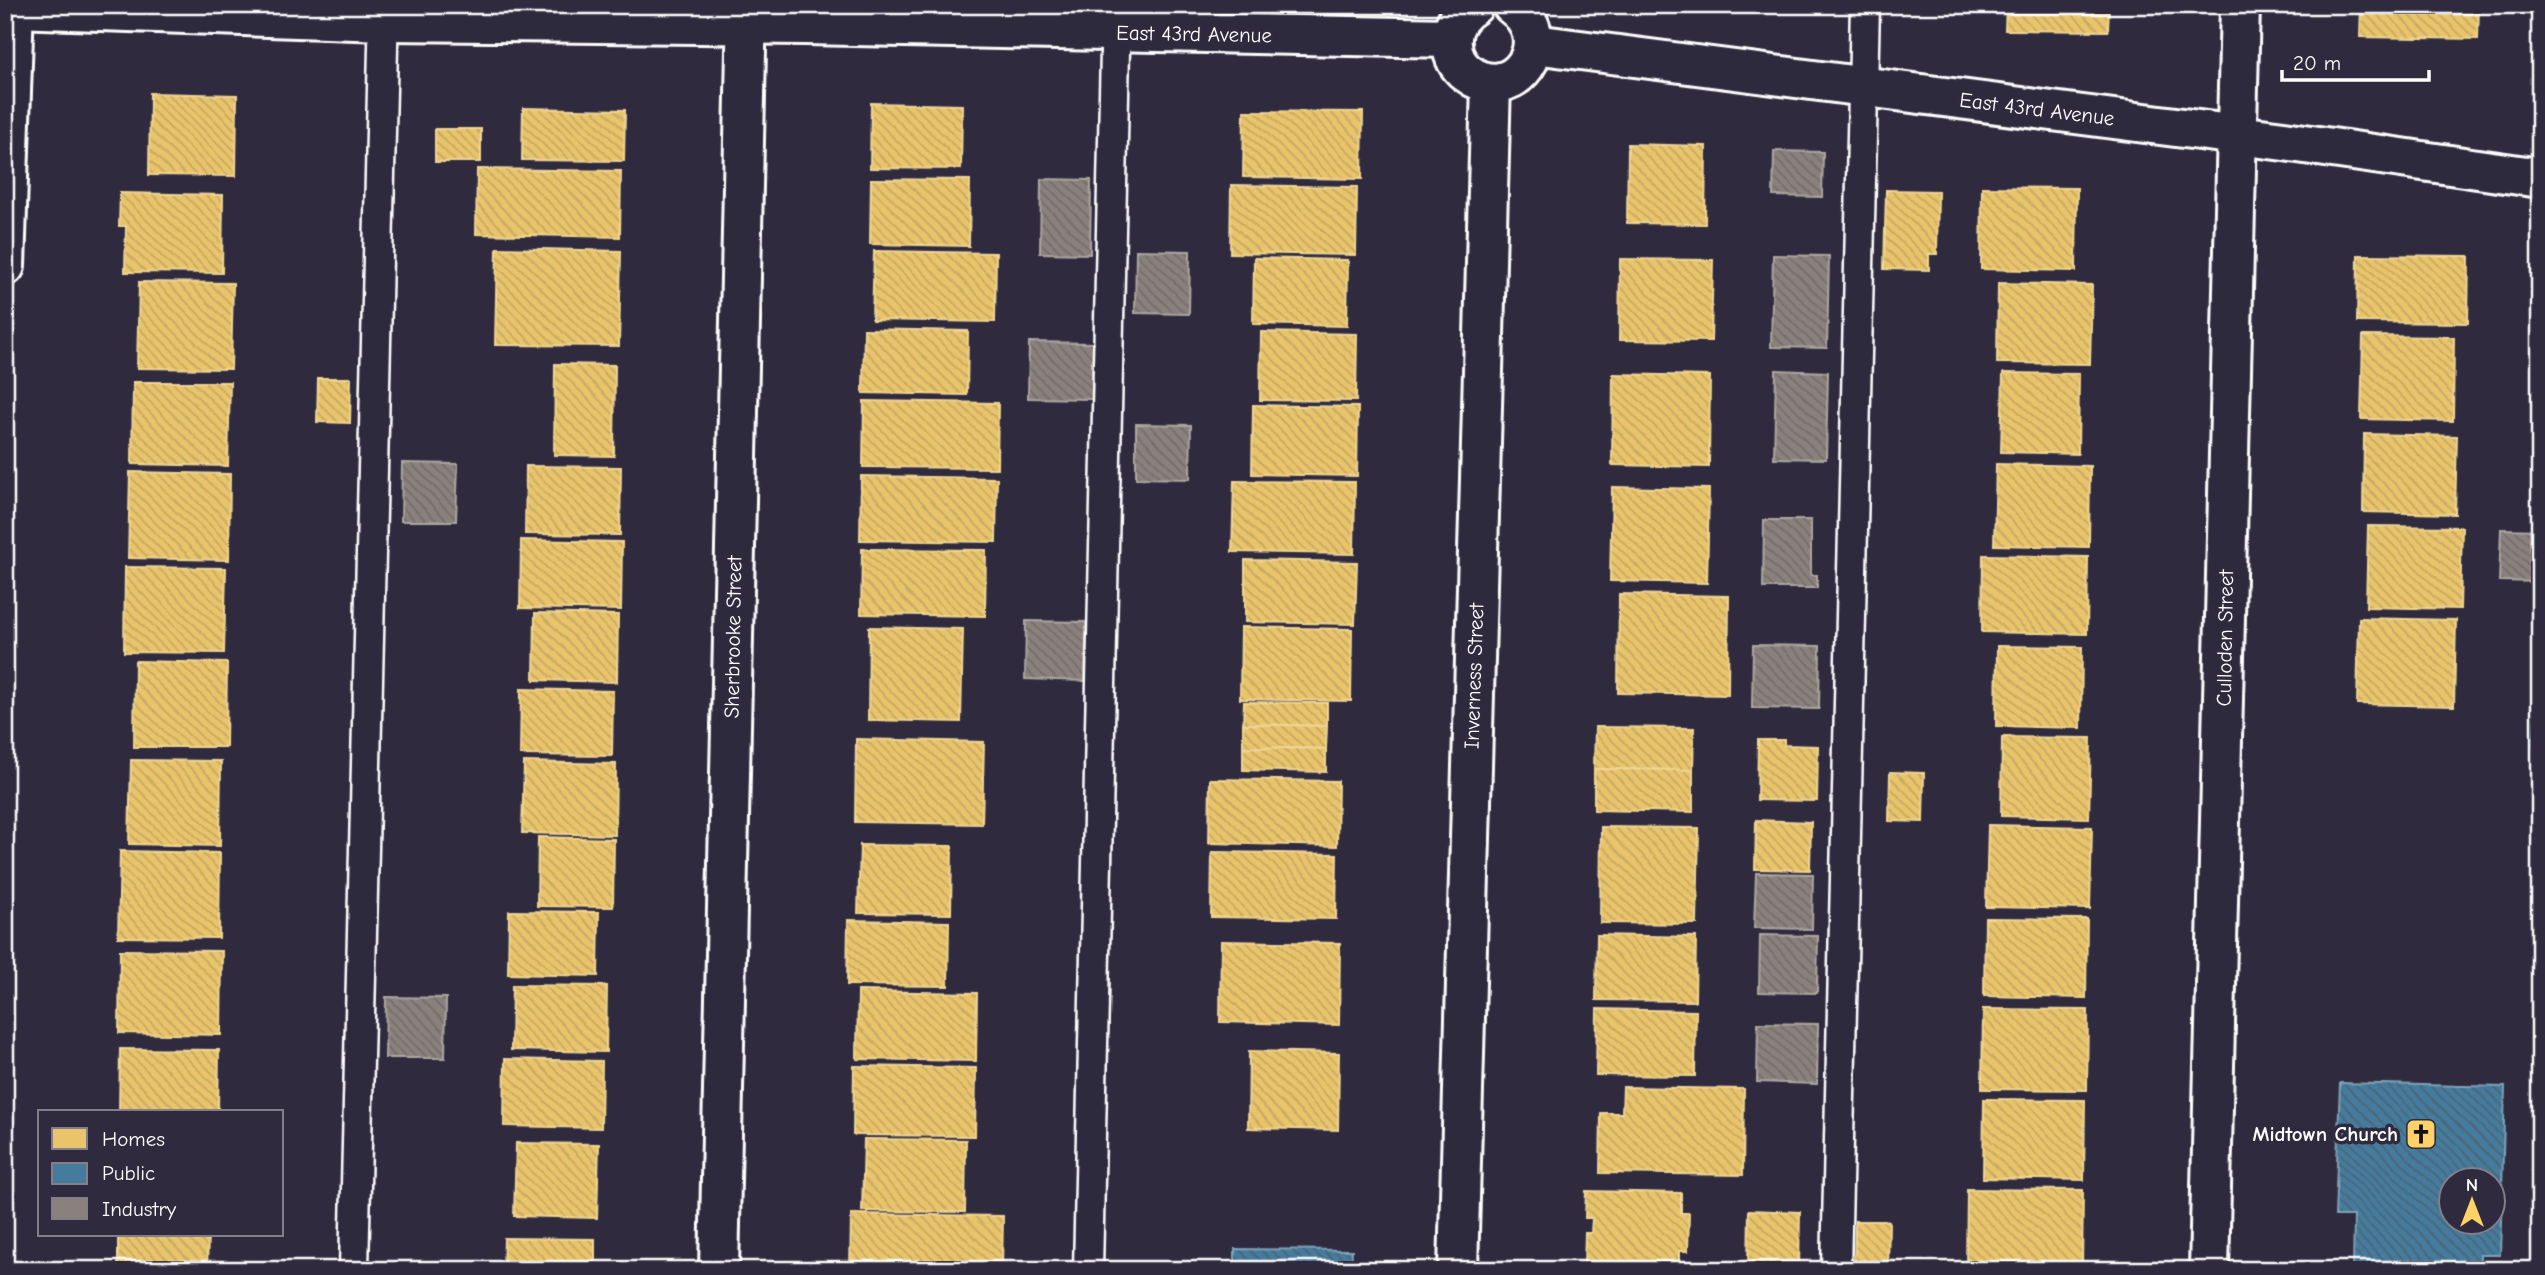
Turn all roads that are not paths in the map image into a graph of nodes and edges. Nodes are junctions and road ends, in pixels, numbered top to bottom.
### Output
1 (1474, 5) edge
2 (1512, 5) edge
3 (1865, 5) edge
4 (2240, 5) edge
5 (11, 7) edge
6 (384, 13) edge
7 (747, 15) edge
8 (1116, 19) edge
9 (1451, 38) junction
10 (1534, 44) junction
11 (1491, 83) junction
12 (1863, 88) junction
13 (2237, 135) junction
14 (2540, 178) edge
15 (5, 266) edge
16 (354, 1270) edge
17 (719, 1270) edge
18 (1088, 1270) edge
19 (1458, 1270) edge
20 (1836, 1270) edge
21 (2209, 1270) edge

1 - 9 street
2 - 10 street
3 - 12 lane
4 - 13 street, Culloden Street
5 - 6 street, East 43rd Avenue
5 - 15 street
6 - 7 street, East 43rd Avenue
6 - 16 lane
7 - 8 street, East 43rd Avenue
7 - 17 street, Sherbrooke Street
8 - 9 street, East 43rd Avenue
8 - 18 lane
9 - 11 street
10 - 11 street
10 - 12 street, East 43rd Avenue
11 - 19 street, Inverness Street
12 - 13 street, East 43rd Avenue
12 - 20 lane
13 - 14 street, East 43rd Avenue
13 - 21 street, Culloden Street

